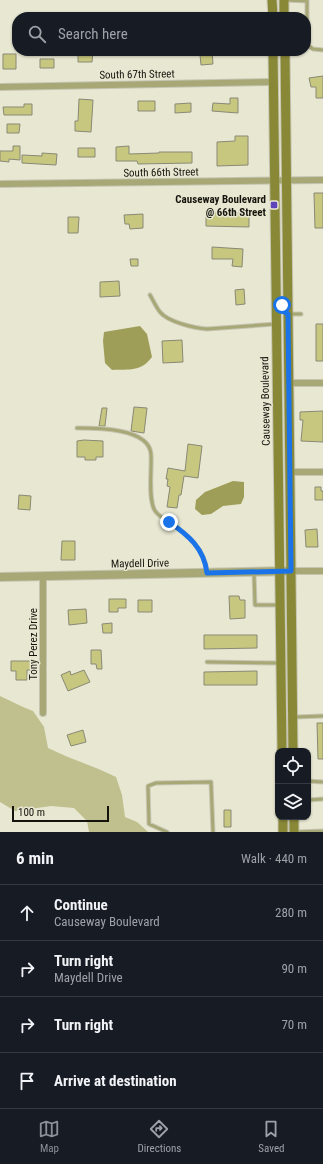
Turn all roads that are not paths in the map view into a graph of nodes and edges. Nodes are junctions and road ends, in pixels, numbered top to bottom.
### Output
1 (272, 0) edge
2 (284, 0) edge
3 (307, 0) edge
4 (273, 12) edge
5 (284, 12) edge
6 (307, 12) edge
7 (311, 47) edge
8 (323, 50) edge
9 (273, 56) edge
10 (285, 56) edge
11 (274, 82) junction
12 (0, 87) edge
13 (275, 180) junction
14 (286, 180) junction
15 (323, 180) edge
16 (0, 184) edge
17 (275, 262) junction
18 (150, 295) dead end
19 (288, 314) junction
20 (301, 314) dead end
21 (276, 324) junction
22 (289, 383) junction
23 (323, 383) edge
24 (78, 428) dead end
25 (290, 472) junction
26 (323, 472) edge
27 (280, 571) junction
28 (291, 571) junction
29 (323, 571) edge
30 (254, 572) junction
31 (207, 573) junction
32 (44, 576) junction
33 (0, 577) edge
34 (280, 605) junction
35 (207, 662) dead end
36 (281, 663) junction
37 (43, 713) dead end
38 (323, 716) edge
39 (293, 717) junction
40 (282, 748) edge
41 (293, 748) edge
42 (311, 781) edge
43 (323, 782) edge
44 (323, 799) edge
45 (311, 800) edge
46 (282, 820) edge
47 (294, 820) edge
48 (323, 831) edge
49 (167, 832) edge
50 (213, 832) edge
51 (283, 832) edge
52 (294, 832) edge

1 - 4 main road
2 - 3 lane
2 - 5 main road
3 - 6 lane
7 - 8 lane
9 - 11 main road, Causeway Boulevard
10 - 14 main road
11 - 12 street, South 67th Street
11 - 13 main road, Causeway Boulevard
13 - 14 street, South 66th Street
13 - 16 street, South 66th Street
13 - 17 main road, Causeway Boulevard
14 - 15 street, South 66th Street
14 - 19 main road
17 - 19 main road
17 - 21 main road, Causeway Boulevard
18 - 21 lane
19 - 20 lane
19 - 22 main road
21 - 27 main road, Causeway Boulevard
22 - 23 street
22 - 25 main road
24 - 31 lane
25 - 26 street
25 - 28 main road
27 - 28 street, Maydell Drive
27 - 30 street, Maydell Drive
27 - 34 main road, Causeway Boulevard
28 - 29 street
28 - 39 main road
30 - 31 street, Maydell Drive
30 - 34 lane
31 - 32 street, Maydell Drive
32 - 33 street, Maydell Drive
32 - 37 street, Tony Perez Drive
34 - 36 main road, Causeway Boulevard
35 - 36 lane
36 - 40 main road, Causeway Boulevard
38 - 39 lane
39 - 41 main road
42 - 43 lane
44 - 45 lane
46 - 51 main road
47 - 52 main road
48 - 52 lane
49 - 50 lane

